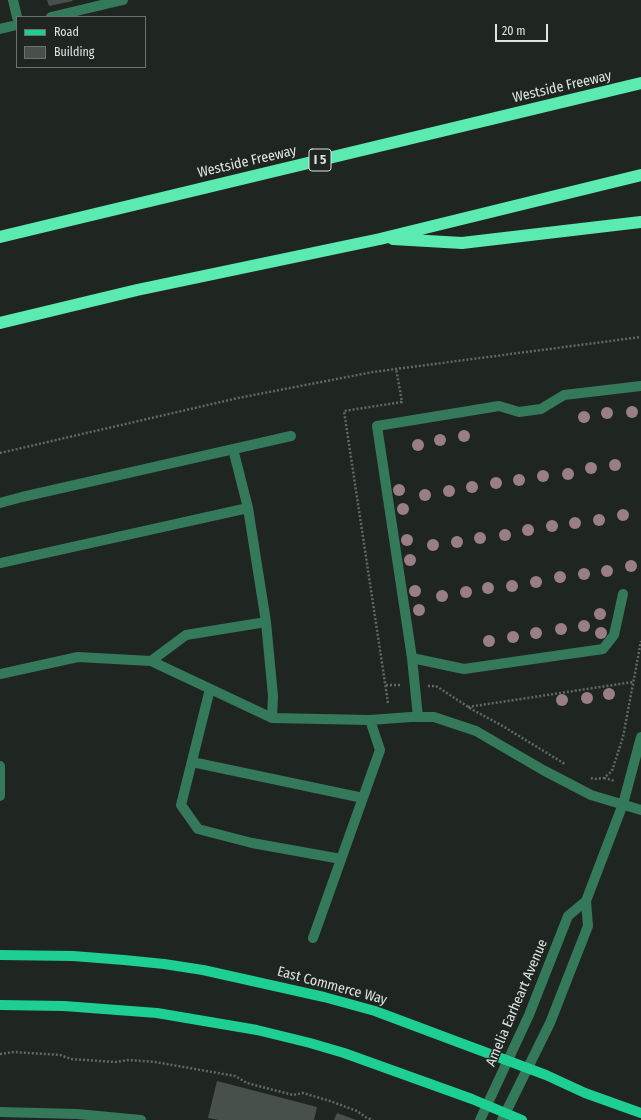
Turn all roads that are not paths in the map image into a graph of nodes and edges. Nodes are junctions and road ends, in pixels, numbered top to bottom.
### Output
1 (13, 0) edge
2 (123, 0) edge
3 (17, 16) edge
4 (55, 16) edge
5 (16, 25) edge
6 (0, 29) edge
7 (641, 83) edge
8 (641, 175) edge
9 (641, 222) edge
10 (0, 237) edge
11 (380, 239) junction
12 (0, 323) edge
13 (641, 386) edge
14 (291, 436) dead end
15 (233, 449) junction
16 (0, 503) edge
17 (248, 508) junction
18 (0, 563) edge
19 (624, 594) dead end
20 (266, 622) junction
21 (412, 658) junction
22 (151, 661) junction
23 (0, 674) edge
24 (210, 689) junction
25 (418, 717) junction
26 (272, 718) junction
27 (370, 720) junction
28 (641, 736) edge
29 (192, 762) junction
30 (0, 766) edge
31 (0, 796) edge
32 (363, 798) junction
33 (622, 804) junction
34 (641, 810) edge
35 (341, 859) junction
36 (586, 901) junction
37 (313, 938) dead end
38 (0, 955) edge
39 (0, 1005) edge
40 (508, 1060) junction
41 (528, 1068) junction
42 (487, 1105) junction
43 (0, 1112) edge
44 (641, 1113) edge
45 (503, 1116) edge
46 (141, 1120) edge
47 (480, 1120) edge
48 (522, 1120) edge

1 - 3 street
2 - 4 street
5 - 6 street
7 - 10 highway, Westside Freeway / I 5
8 - 11 highway
9 - 11 highway
11 - 12 highway
13 - 21 street
14 - 15 street
15 - 16 street
15 - 17 street
17 - 18 street
17 - 20 street
19 - 21 street
20 - 22 street
20 - 26 street
21 - 25 street
22 - 23 street
22 - 24 street
24 - 26 street
24 - 29 street
25 - 27 street
25 - 33 street
26 - 27 street
27 - 32 street
28 - 33 street, Amelia Earheart Avenue
29 - 32 street
29 - 35 street
30 - 31 street
32 - 35 street
33 - 34 street
33 - 36 street, Amelia Earheart Avenue
35 - 37 street
36 - 40 street, Amelia Earheart Avenue
36 - 41 street, Amelia Earheart Avenue
38 - 40 main road, East Commerce Way
39 - 42 main road
40 - 41 main road, East Commerce Way
40 - 42 street, Amelia Earheart Avenue
41 - 44 main road, East Commerce Way
41 - 45 street, Amelia Earheart Avenue
42 - 45 main road
42 - 47 street, Amelia Earheart Avenue
43 - 46 street
45 - 48 main road

